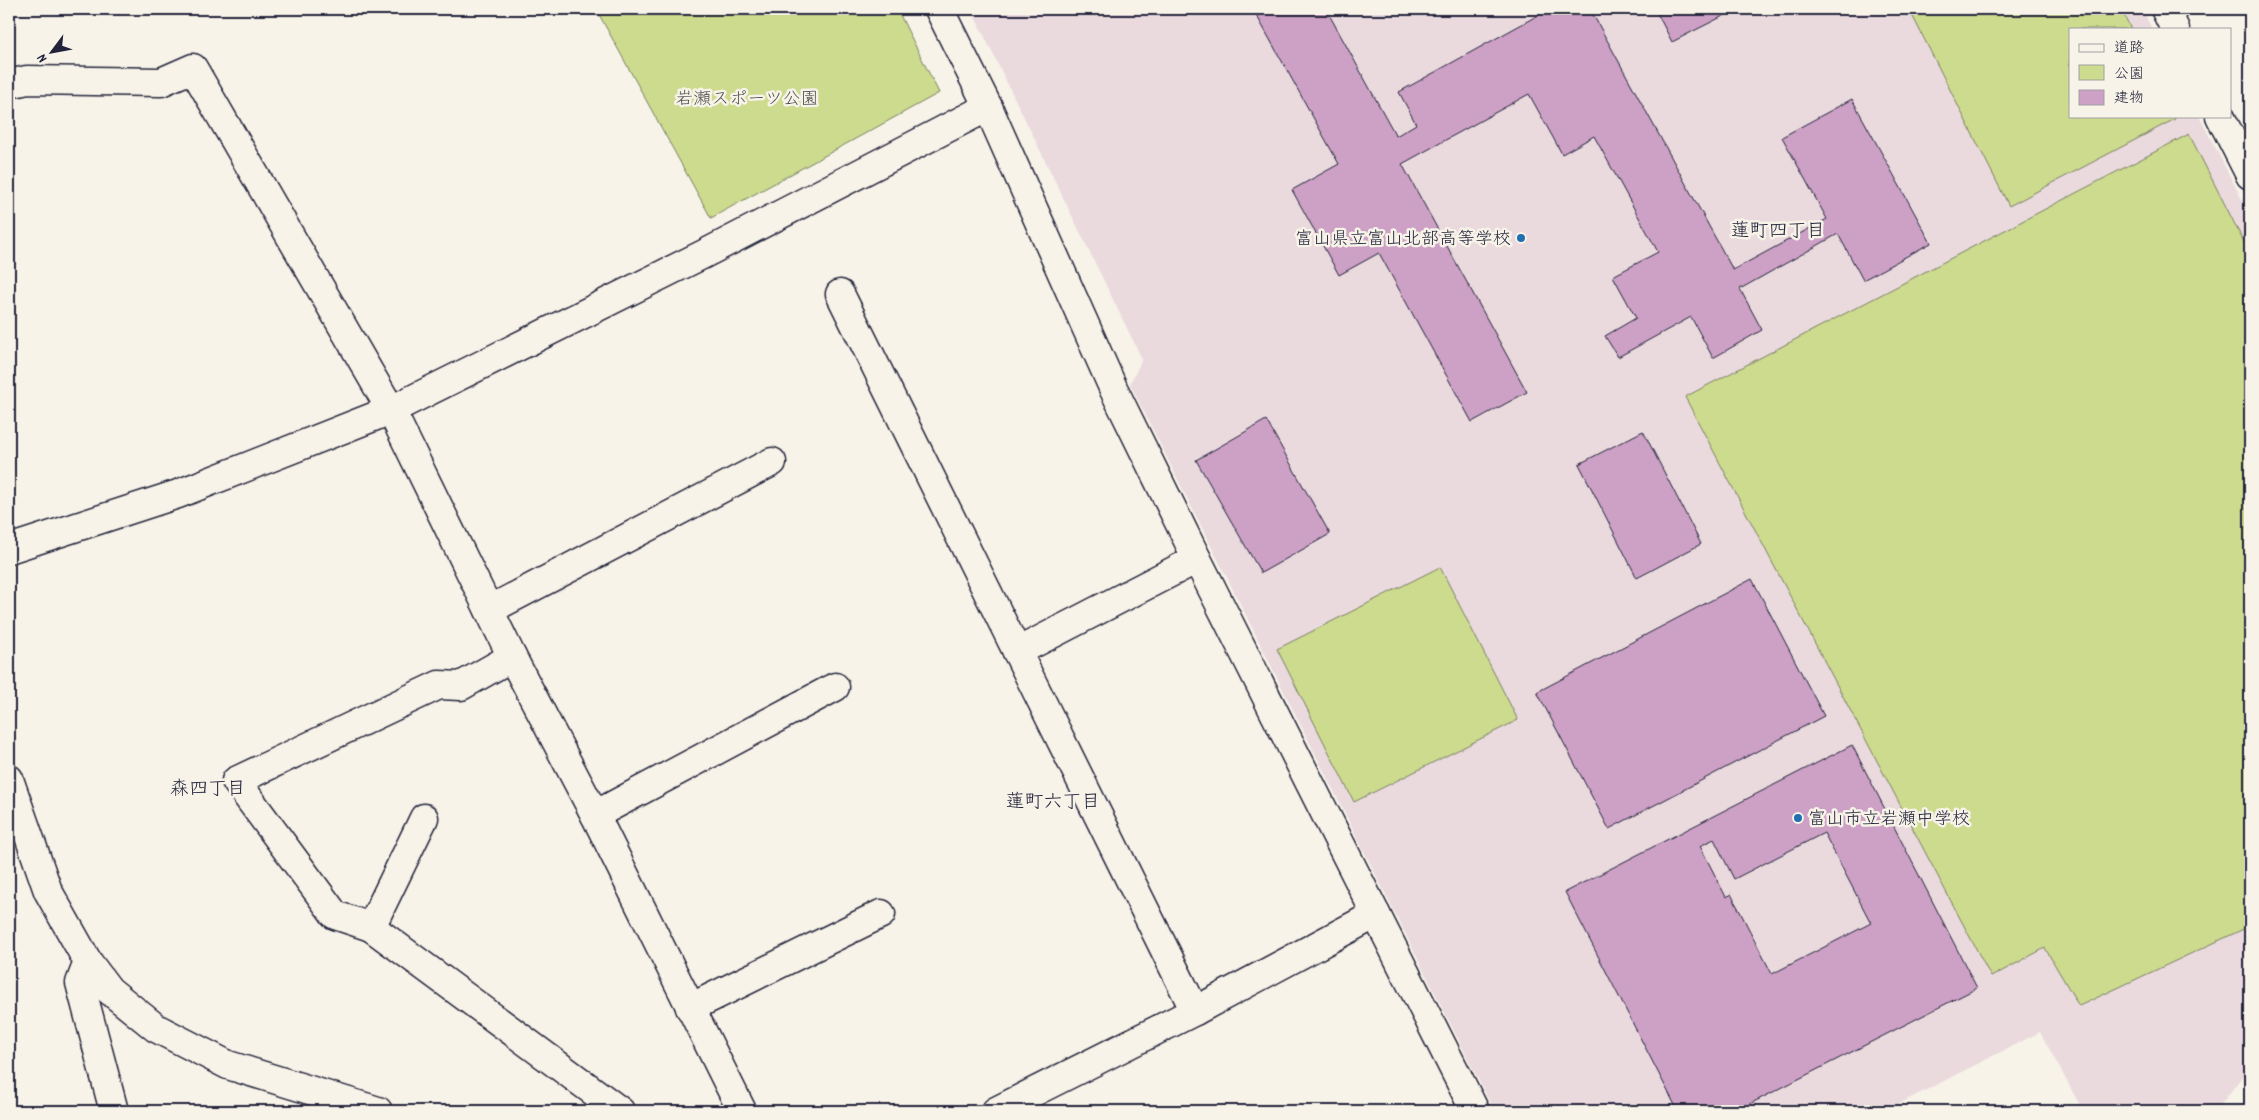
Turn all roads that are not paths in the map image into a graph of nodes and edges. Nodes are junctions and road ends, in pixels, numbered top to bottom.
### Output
1 (939, 9) edge
2 (2165, 9) edge
3 (2174, 28) edge
4 (9, 84) edge
5 (988, 107) junction
6 (2221, 118) edge
7 (2250, 174) edge
8 (840, 294) dead end
9 (391, 410) junction
10 (772, 462) dead end
11 (9, 549) edge
12 (1197, 559) junction
13 (490, 610) junction
14 (1017, 652) junction
15 (512, 657) junction
16 (836, 687) dead end
17 (9, 778) edge
18 (595, 815) junction
19 (424, 818) dead end
20 (881, 914) dead end
21 (1376, 914) junction
22 (371, 927) junction
23 (88, 962) junction
24 (690, 1008) junction
25 (1194, 1011) junction
26 (114, 1111) edge
27 (378, 1111) edge
28 (620, 1111) edge
29 (742, 1111) edge
30 (996, 1111) edge
31 (1475, 1111) edge

1 - 5 street
2 - 3 street
4 - 9 street
5 - 9 street
5 - 12 street
6 - 7 street
8 - 14 street
9 - 11 street
9 - 13 street
10 - 13 street
12 - 14 street
12 - 21 street
13 - 15 street
14 - 25 street
15 - 18 street
15 - 22 street
16 - 18 street
17 - 23 street
18 - 24 street
19 - 22 street
20 - 24 street
21 - 25 street
21 - 31 street
22 - 28 street
23 - 26 street
23 - 27 street
24 - 29 street
25 - 30 street

